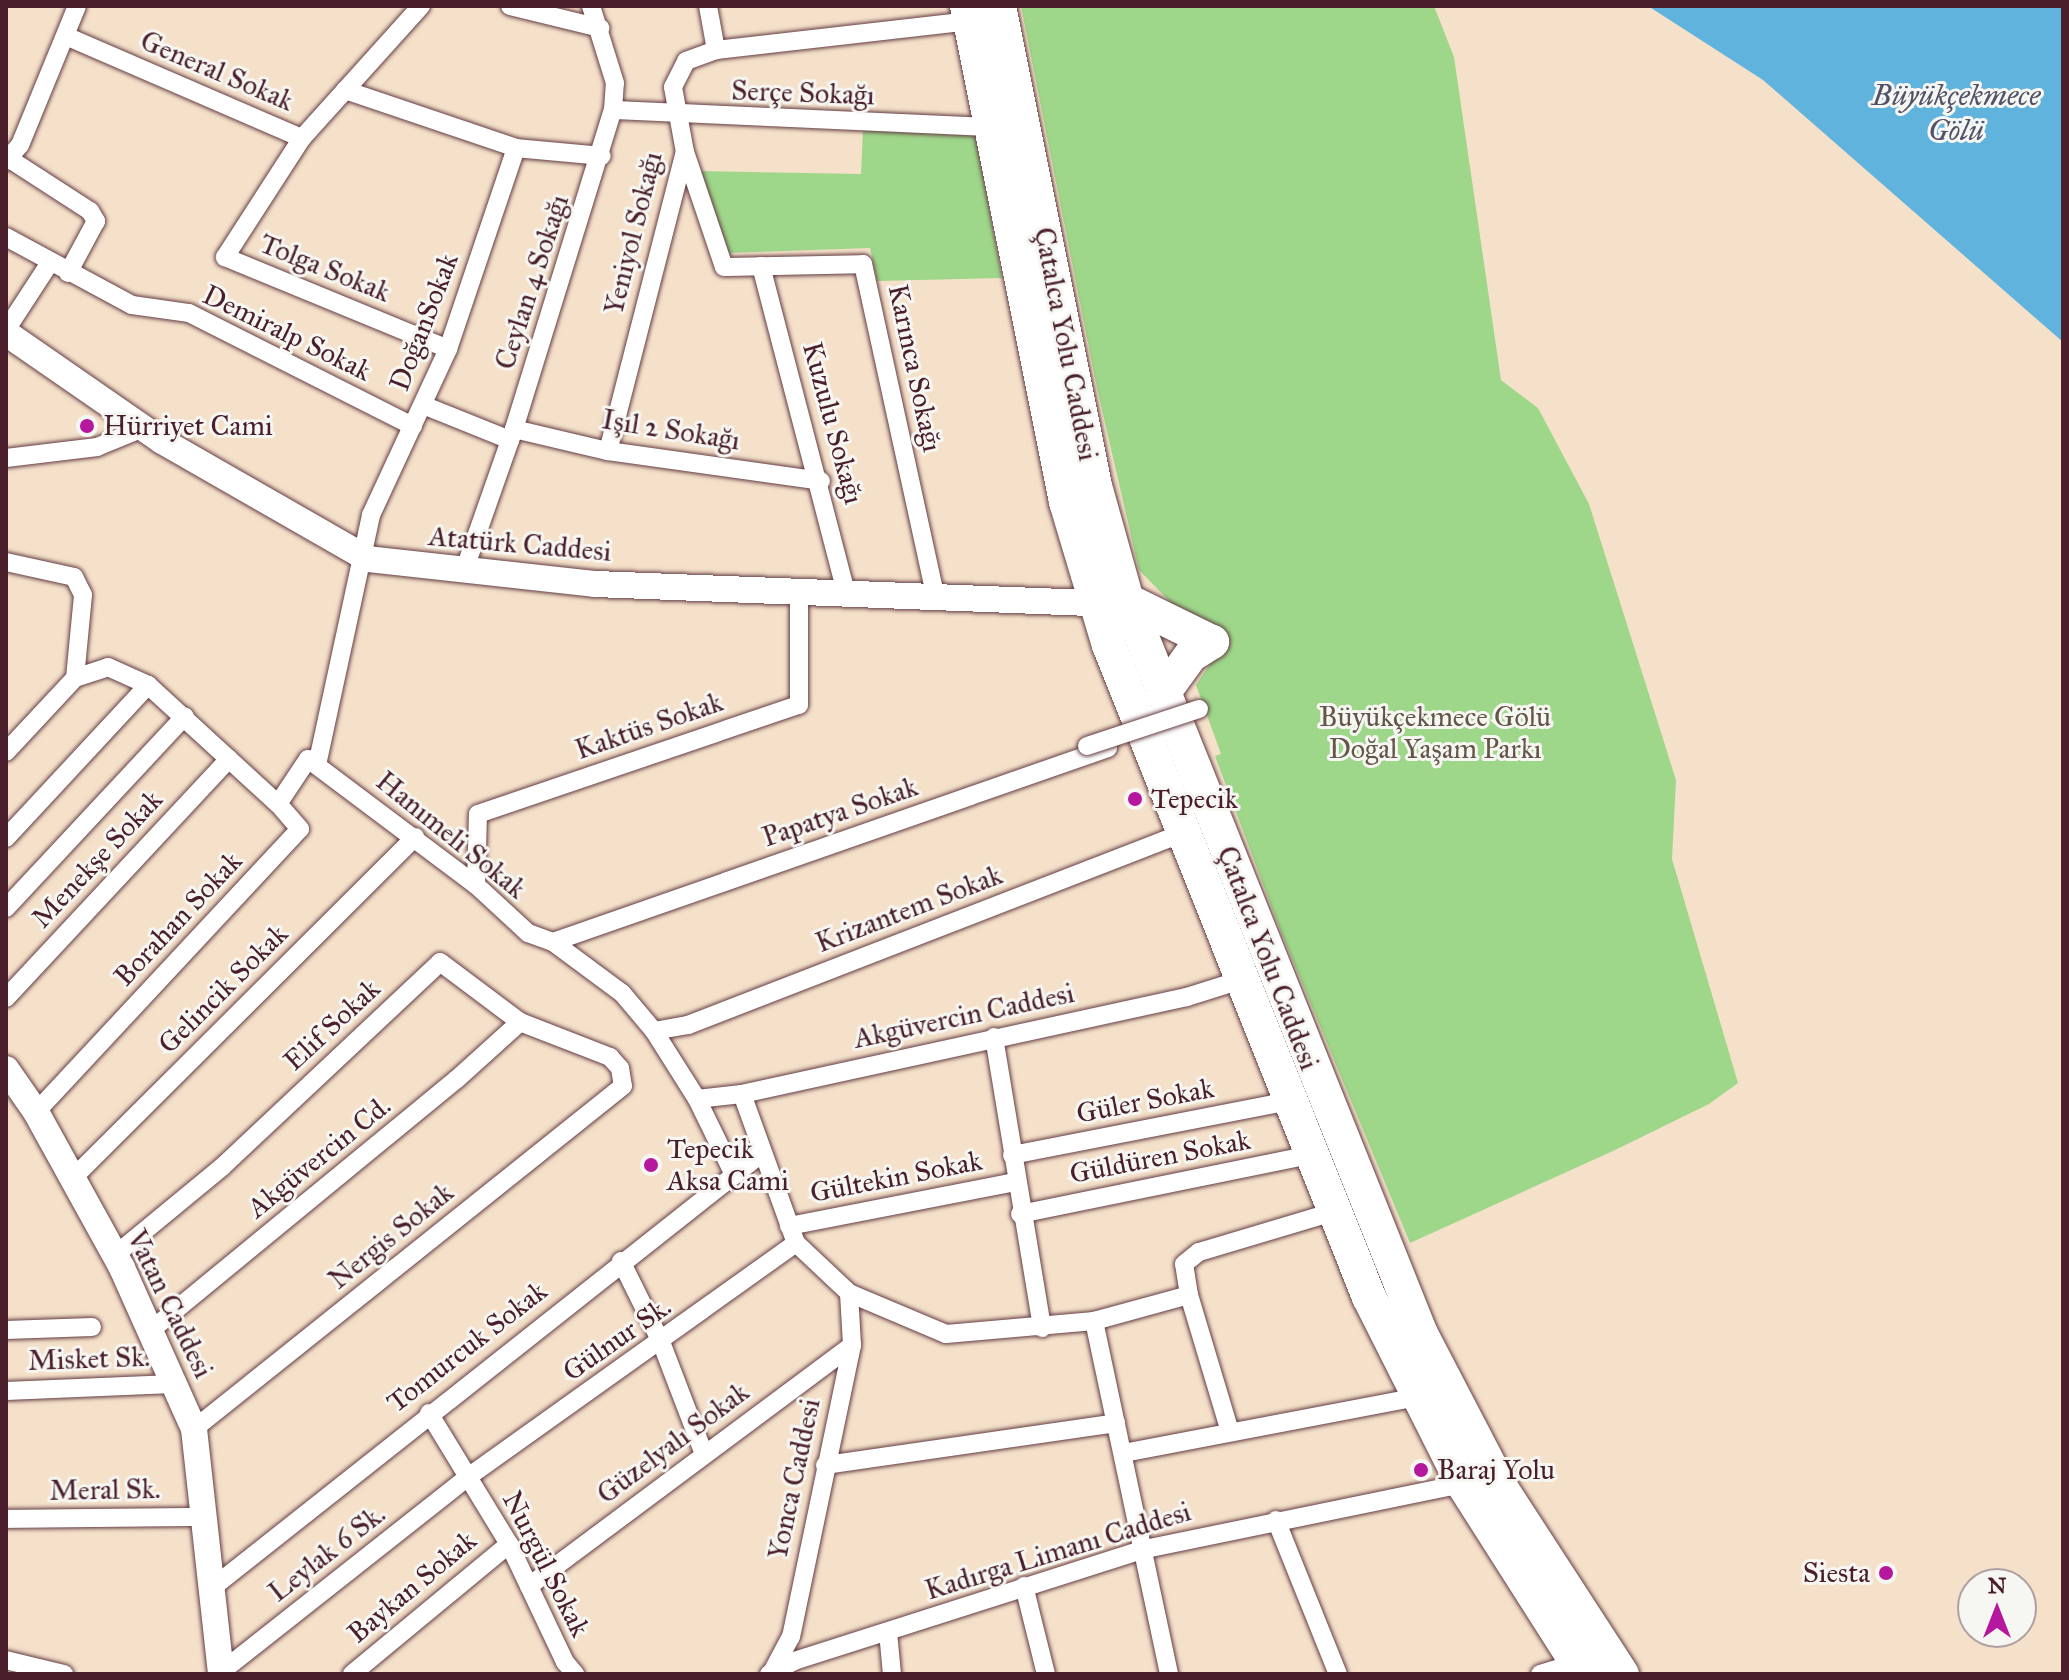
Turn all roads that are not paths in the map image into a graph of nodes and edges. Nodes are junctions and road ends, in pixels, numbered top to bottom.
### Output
1 (77, 6) edge
2 (421, 6) edge
3 (510, 6) edge
4 (591, 6) edge
5 (708, 6) edge
6 (979, 11) edge
7 (600, 28) junction
8 (66, 36) junction
9 (716, 50) junction
10 (345, 90) junction
11 (613, 110) junction
12 (677, 116) junction
13 (991, 127) junction
14 (302, 138) junction
15 (516, 148) junction
16 (10, 150) edge
17 (685, 152) junction
18 (602, 156) junction
19 (6, 237) edge
20 (49, 264) junction
21 (761, 266) junction
22 (68, 273) junction
23 (6, 332) edge
24 (448, 349) junction
25 (423, 405) junction
26 (413, 426) junction
27 (143, 428) junction
28 (512, 434) junction
29 (608, 451) junction
30 (6, 458) edge
31 (821, 481) junction
32 (360, 556) junction
33 (6, 562) edge
34 (464, 571) junction
35 (799, 592) junction
36 (847, 595) junction
37 (936, 599) junction
38 (1110, 600) junction
39 (75, 678) junction
40 (148, 685) junction
41 (1164, 692) junction
42 (1199, 709) dead end
43 (185, 716) junction
44 (1145, 736) junction
45 (1087, 746) dead end
46 (6, 752) edge
47 (229, 759) junction
48 (313, 762) junction
49 (278, 804) junction
50 (1183, 833) junction
51 (415, 837) junction
52 (6, 838) edge
53 (476, 885) junction
54 (6, 908) edge
55 (553, 942) junction
56 (1241, 980) junction
57 (6, 998) edge
58 (520, 1022) junction
59 (654, 1031) junction
60 (994, 1037) junction
61 (6, 1069) edge
62 (623, 1086) joint
63 (742, 1094) junction
64 (697, 1099) junction
65 (1289, 1101) junction
66 (36, 1112) junction
67 (761, 1154) junction
68 (1012, 1155) junction
69 (1310, 1155) junction
70 (734, 1175) junction
71 (71, 1180) junction
72 (1015, 1182) junction
73 (1333, 1212) junction
74 (1020, 1214) junction
75 (792, 1235) junction
76 (114, 1256) junction
77 (621, 1261) junction
78 (849, 1293) junction
79 (1189, 1295) junction
80 (1094, 1321) junction
81 (92, 1327) dead end
82 (1042, 1328) junction
83 (6, 1330) edge
84 (150, 1331) junction
85 (661, 1342) junction
86 (852, 1345) junction
87 (173, 1384) junction
88 (6, 1391) edge
89 (1417, 1397) junction
90 (429, 1413) junction
91 (1116, 1423) junction
92 (194, 1429) junction
93 (1230, 1432) junction
94 (1124, 1453) junction
95 (704, 1454) junction
96 (825, 1465) junction
97 (468, 1477) junction
98 (1463, 1484) junction
99 (205, 1517) junction
100 (6, 1519) edge
101 (1276, 1520) junction
102 (509, 1544) junction
103 (1145, 1549) junction
104 (529, 1586) junction
105 (1024, 1586) junction
106 (212, 1588) junction
107 (888, 1632) junction
108 (6, 1660) edge
109 (794, 1668) edge
110 (1580, 1668) edge
111 (564, 1670) edge
112 (221, 1673) edge
113 (771, 1673) edge
114 (1163, 1673) edge
115 (64, 1674) edge
116 (352, 1674) edge
117 (892, 1674) edge
118 (1046, 1674) edge
119 (1338, 1674) edge
120 (1540, 1674) edge
121 (1622, 1674) edge

1 - 8 street
2 - 10 street
3 - 7 street
4 - 7 street, Ceylan 4 Sokağı
5 - 9 street
6 - 9 street
6 - 13 highway, Çatalca Yolu Caddesi
6 - 38 highway, Çatalca Yolu Caddesi
7 - 11 street, Ceylan 4 Sokağı
8 - 14 street, General Sokak
8 - 16 street
9 - 12 street, Yeniyol Sokağı
10 - 14 street
10 - 15 street
11 - 12 street, Serçe Sokağı
11 - 18 street, Ceylan 4 Sokağı
12 - 13 street, Serçe Sokağı
12 - 17 street, Yeniyol Sokağı
13 - 38 highway, Çatalca Yolu Caddesi
14 - 24 street, Tolga Sokak
15 - 18 street
15 - 24 street, DoğanSokak
16 - 22 street
17 - 21 street, Karınca Sokağı
17 - 29 street, Yeniyol Sokağı
18 - 28 street, Ceylan 4 Sokağı
19 - 20 street, Demiralp Sokak
20 - 22 street, Demiralp Sokak
20 - 23 street
21 - 31 street, Kuzulu Sokağı
21 - 37 street, Karınca Sokağı
22 - 26 street, Demiralp Sokak
23 - 27 main road, Atatürk Caddesi
24 - 25 street, DoğanSokak
25 - 26 street, DoğanSokak
25 - 28 street, Işıl 2 Sokağı
26 - 32 street, DoğanSokak
27 - 30 street
27 - 32 main road, Atatürk Caddesi
28 - 29 street, Işıl 2 Sokağı
28 - 34 street, Ceylan 4 Sokağı
29 - 31 street, Işıl 2 Sokağı
31 - 36 street, Kuzulu Sokağı
32 - 34 main road, Atatürk Caddesi
32 - 48 street
33 - 39 street
34 - 35 main road, Atatürk Caddesi
35 - 36 main road, Atatürk Caddesi
35 - 53 street, Kaktüs Sokak
36 - 37 main road, Atatürk Caddesi
37 - 38 main road, Atatürk Caddesi
38 - 41 highway, Çatalca Yolu Caddesi
38 - 41 highway
38 - 44 highway, Çatalca Yolu Caddesi
39 - 40 street
39 - 46 street
40 - 43 street
40 - 52 street
41 - 121 highway, Çatalca Yolu Caddesi
42 - 45 street, bridge
43 - 47 street
43 - 54 street
44 - 50 highway, Çatalca Yolu Caddesi
44 - 55 street, Papatya Sokak
47 - 49 street
47 - 57 street, Menekşe Sokak
48 - 49 street
48 - 51 street, Hanımeli Sokak
49 - 66 street, Borahan Sokak
50 - 56 highway, Çatalca Yolu Caddesi
50 - 59 street, Krizantem Sokak
51 - 53 street, Hanımeli Sokak
51 - 71 street, Gelincik Sokak
53 - 55 street, Hanımeli Sokak
55 - 59 street, Hanımeli Sokak
56 - 60 street, Akgüvercin Caddesi
56 - 65 highway, Çatalca Yolu Caddesi
58 - 62 street, Elif Sokak
58 - 76 street, Elif Sokak
58 - 84 street, Akgüvercin Cd.
59 - 64 street, Hanımeli Sokak
60 - 63 street, Akgüvercin Caddesi
60 - 68 street
61 - 66 main road, Vatan Caddesi
62 - 92 street, Nergis Sokak
63 - 64 street, Akgüvercin Caddesi
63 - 67 street
64 - 70 street, Hanımeli Sokak
65 - 68 street, Güler Sokak
65 - 69 highway, Çatalca Yolu Caddesi
66 - 71 main road, Vatan Caddesi
67 - 70 street, Tomurcuk Sokak
67 - 75 street
68 - 72 street
69 - 73 highway, Çatalca Yolu Caddesi
69 - 74 street, Güldüren Sokak
70 - 77 street, Tomurcuk Sokak
71 - 76 main road, Vatan Caddesi
72 - 74 street
72 - 75 street, Gültekin Sokak
73 - 79 street
73 - 89 highway, Çatalca Yolu Caddesi
74 - 82 street
75 - 78 street
75 - 85 street, Gülnur Sk.
76 - 84 main road, Vatan Caddesi
77 - 85 street
77 - 90 street, Tomurcuk Sokak
78 - 82 street
78 - 86 street, Yonca Caddesi
79 - 80 street
79 - 93 street
80 - 82 street
80 - 91 street
81 - 83 street
84 - 87 main road, Vatan Caddesi
85 - 95 street
85 - 97 street, Gülnur Sk.
86 - 95 street, Güzelyalı Sokak
86 - 96 street, Yonca Caddesi
87 - 88 street, Misket Sk.
87 - 92 main road, Vatan Caddesi
89 - 93 street
89 - 98 highway, Çatalca Yolu Caddesi
90 - 97 street, Nurgül Sokak
90 - 106 street, Tomurcuk Sokak
91 - 94 street
91 - 96 street
92 - 99 main road, Vatan Caddesi
93 - 94 street
94 - 103 street
95 - 104 street, Güzelyalı Sokak
96 - 113 street, Yonca Caddesi
97 - 102 street, Nurgül Sokak
97 - 112 street, Leylak 6 Sk.
98 - 101 street, Kadırga Limanı Caddesi
98 - 110 highway, Çatalca Yolu Caddesi
99 - 100 street, Meral Sk.
99 - 106 main road, Vatan Caddesi
101 - 103 street, Kadırga Limanı Caddesi
101 - 119 street
102 - 104 street, Nurgül Sokak
102 - 116 street, Baykan Sokak
103 - 105 street, Kadırga Limanı Caddesi
103 - 114 street
104 - 111 street, Nurgül Sokak
105 - 107 street, Kadırga Limanı Caddesi
105 - 118 street
106 - 112 main road, Vatan Caddesi
107 - 109 street, Kadırga Limanı Caddesi
107 - 117 street
108 - 115 street
109 - 113 street, Kadırga Limanı Caddesi
110 - 120 street

